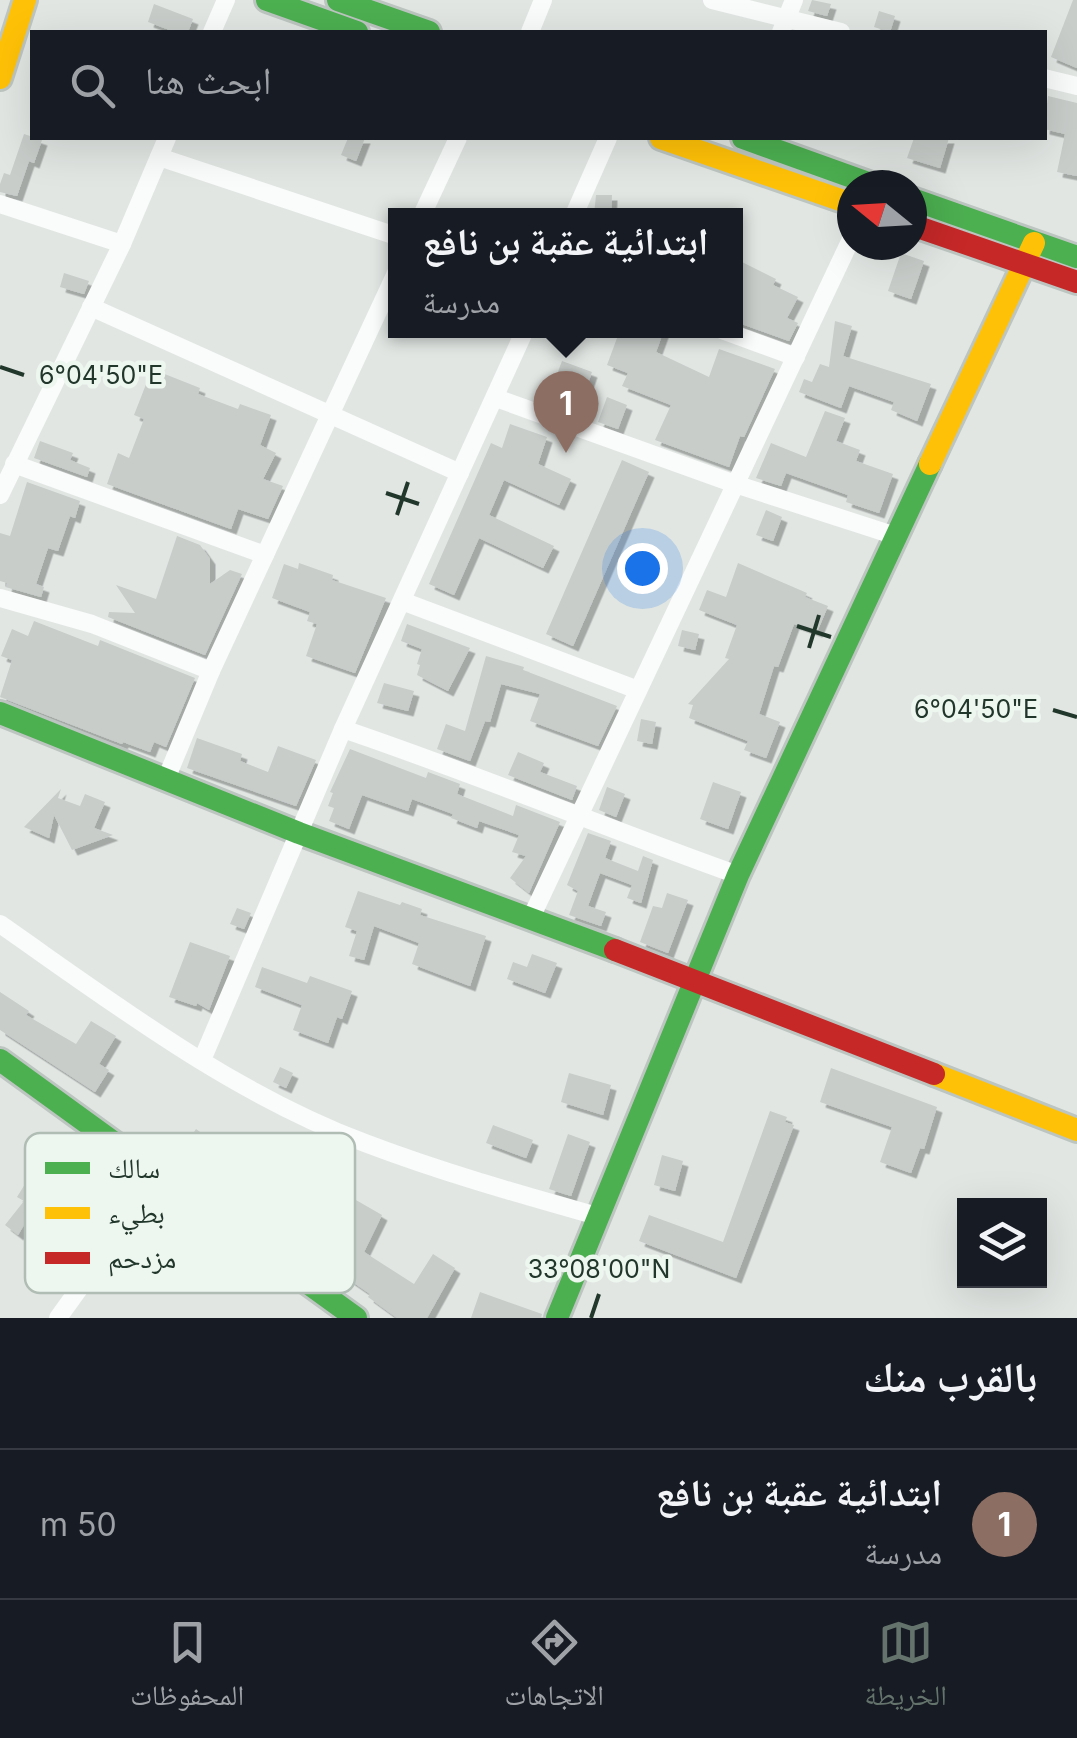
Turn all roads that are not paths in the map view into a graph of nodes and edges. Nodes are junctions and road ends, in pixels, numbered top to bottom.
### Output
1 (25, 0) edge
2 (226, 0) edge
3 (267, 0) edge
4 (338, 0) edge
5 (543, 0) edge
6 (712, 0) edge
7 (794, 0) edge
8 (784, 26) edge
9 (213, 30) edge
10 (351, 30) edge
11 (423, 30) edge
12 (531, 30) edge
13 (822, 30) edge
14 (0, 78) edge
15 (1047, 79) edge
16 (1077, 86) edge
17 (166, 140) edge
18 (457, 140) edge
19 (607, 140) edge
20 (667, 140) edge
21 (741, 140) edge
22 (748, 140) edge
23 (159, 158) junction
24 (730, 160) junction
25 (837, 172) edge
26 (837, 199) edge
27 (0, 204) edge
28 (927, 206) edge
29 (426, 208) edge
30 (577, 208) edge
31 (927, 229) edge
32 (388, 233) edge
33 (122, 244) junction
34 (1030, 253) junction
35 (1077, 257) edge
36 (841, 260) edge
37 (1077, 282) edge
38 (388, 290) edge
39 (92, 306) junction
40 (522, 338) edge
41 (743, 338) edge
42 (796, 357) junction
43 (496, 398) junction
44 (330, 416) junction
45 (14, 464) junction
46 (460, 473) junction
47 (735, 484) junction
48 (0, 495) edge
49 (896, 536) junction
50 (265, 555) junction
51 (0, 598) edge
52 (402, 601) junction
53 (211, 671) junction
54 (638, 690) junction
55 (0, 713) edge
56 (343, 730) junction
57 (166, 778) junction
58 (578, 818) junction
59 (299, 833) junction
60 (738, 876) junction
61 (530, 920) junction
62 (0, 924) edge
63 (695, 980) junction
64 (0, 1060) edge
65 (202, 1060) junction
66 (0, 1074) edge
67 (1077, 1130) edge
68 (81, 1133) edge
69 (101, 1133) edge
70 (343, 1133) edge
71 (355, 1139) edge
72 (597, 1216) junction
73 (76, 1293) edge
74 (299, 1293) edge
75 (322, 1293) edge
76 (58, 1318) edge
77 (333, 1318) edge
78 (356, 1318) edge
79 (557, 1318) edge

1 - 14 street
2 - 9 street
3 - 10 street
4 - 11 street
5 - 12 street
6 - 8 street
7 - 8 street
8 - 13 street
15 - 16 street
17 - 23 street
18 - 29 street
19 - 30 street
20 - 24 street
21 - 24 street
22 - 25 street
23 - 32 street
23 - 33 street
24 - 26 street
27 - 33 street
28 - 34 street
31 - 34 street
33 - 39 street
34 - 35 street
34 - 37 street
34 - 49 street
36 - 42 street
38 - 44 street
39 - 44 street
39 - 45 street
40 - 43 street
41 - 42 street
42 - 47 street
43 - 46 street
43 - 47 street
44 - 46 street
44 - 50 street
45 - 48 street
45 - 50 street
46 - 52 street
47 - 49 street
47 - 54 street
49 - 60 street
50 - 53 street
51 - 53 street
52 - 54 street
52 - 56 street
53 - 57 street
54 - 58 street
55 - 57 street
56 - 58 street
56 - 59 street
57 - 59 street
58 - 60 street
58 - 61 street
59 - 61 street
59 - 65 street
60 - 63 street
61 - 63 street
62 - 65 street
63 - 67 street
63 - 72 street
64 - 69 street
65 - 70 street
66 - 68 street
71 - 72 street
72 - 79 street
73 - 76 street
74 - 77 street
75 - 78 street

